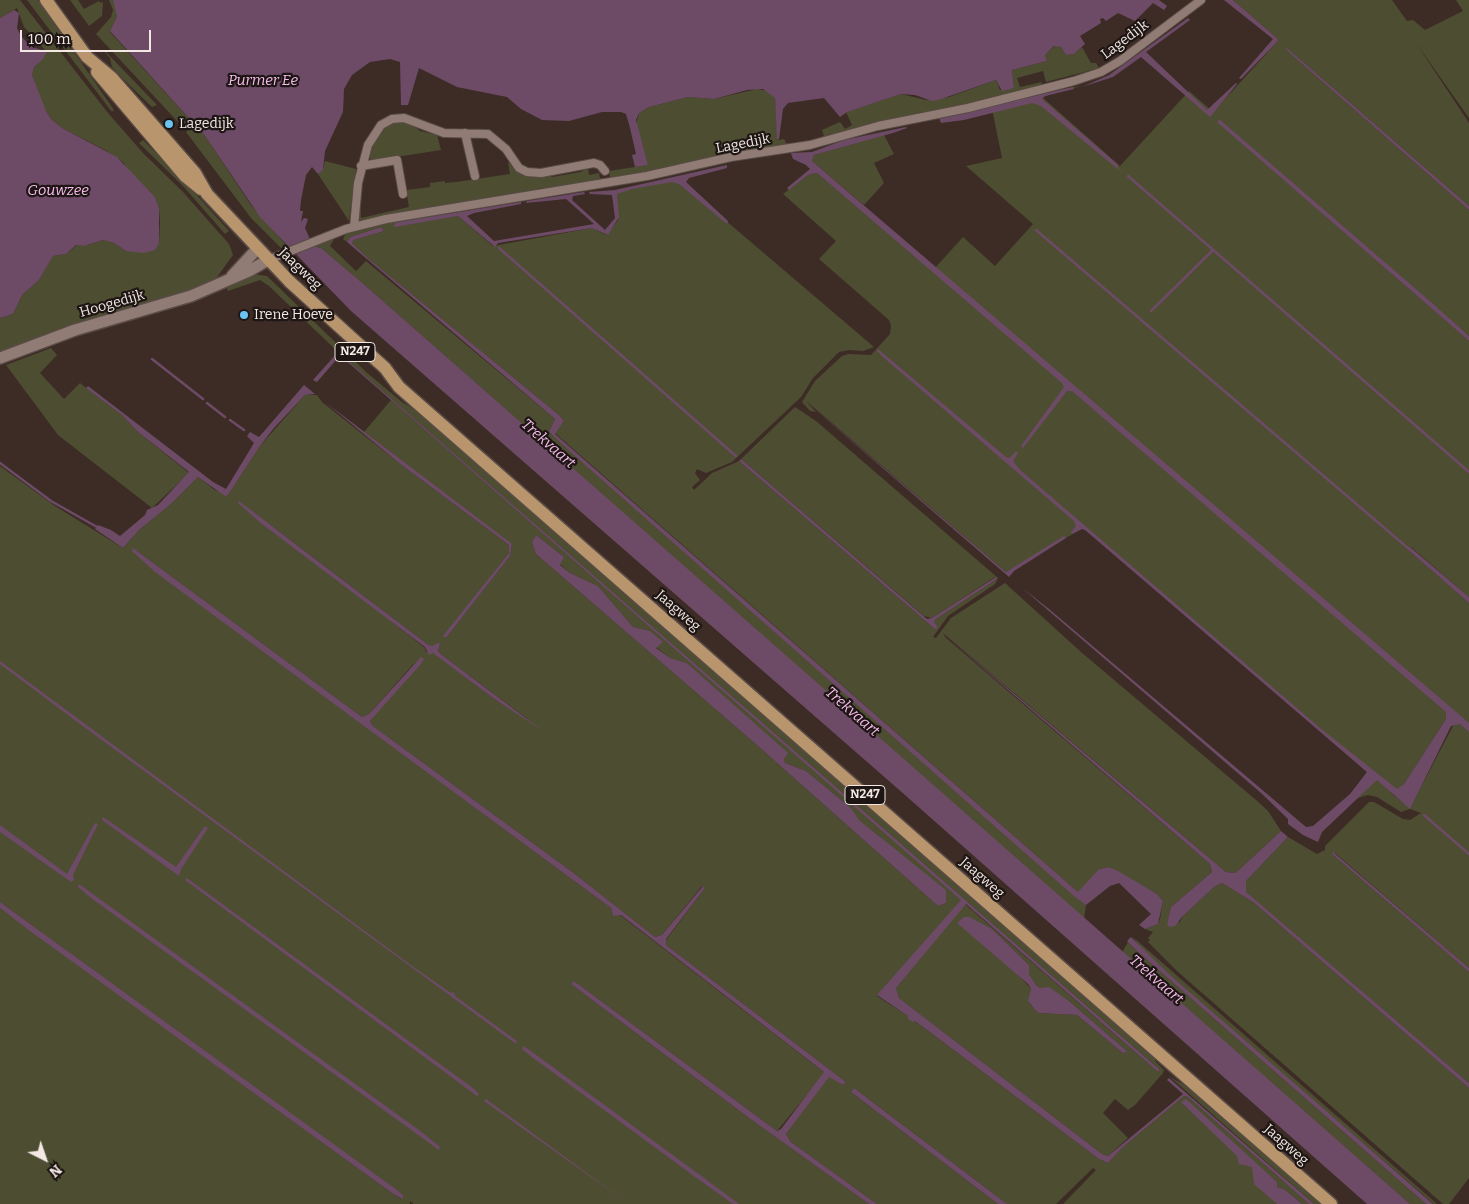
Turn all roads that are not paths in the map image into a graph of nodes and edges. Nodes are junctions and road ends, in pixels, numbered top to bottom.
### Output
1 (46, 0) edge
2 (1201, 0) edge
3 (465, 133) junction
4 (361, 166) junction
5 (605, 171) dead end
6 (475, 176) dead end
7 (403, 194) dead end
8 (354, 227) junction
9 (257, 249) junction
10 (268, 260) junction
11 (231, 277) junction
12 (0, 358) edge
13 (1331, 1204) edge

1 - 9 main road, Jaagweg / N247
2 - 8 street, Lagedijk
3 - 4 street
3 - 5 street
3 - 6 street
4 - 7 street
4 - 8 street
8 - 10 street, Lagedijk
9 - 10 main road, Jaagweg / N247
9 - 11 street, Hoogedijk
10 - 11 street, Hoogedijk
10 - 13 main road, Jaagweg / N247
11 - 12 street, Hoogedijk

